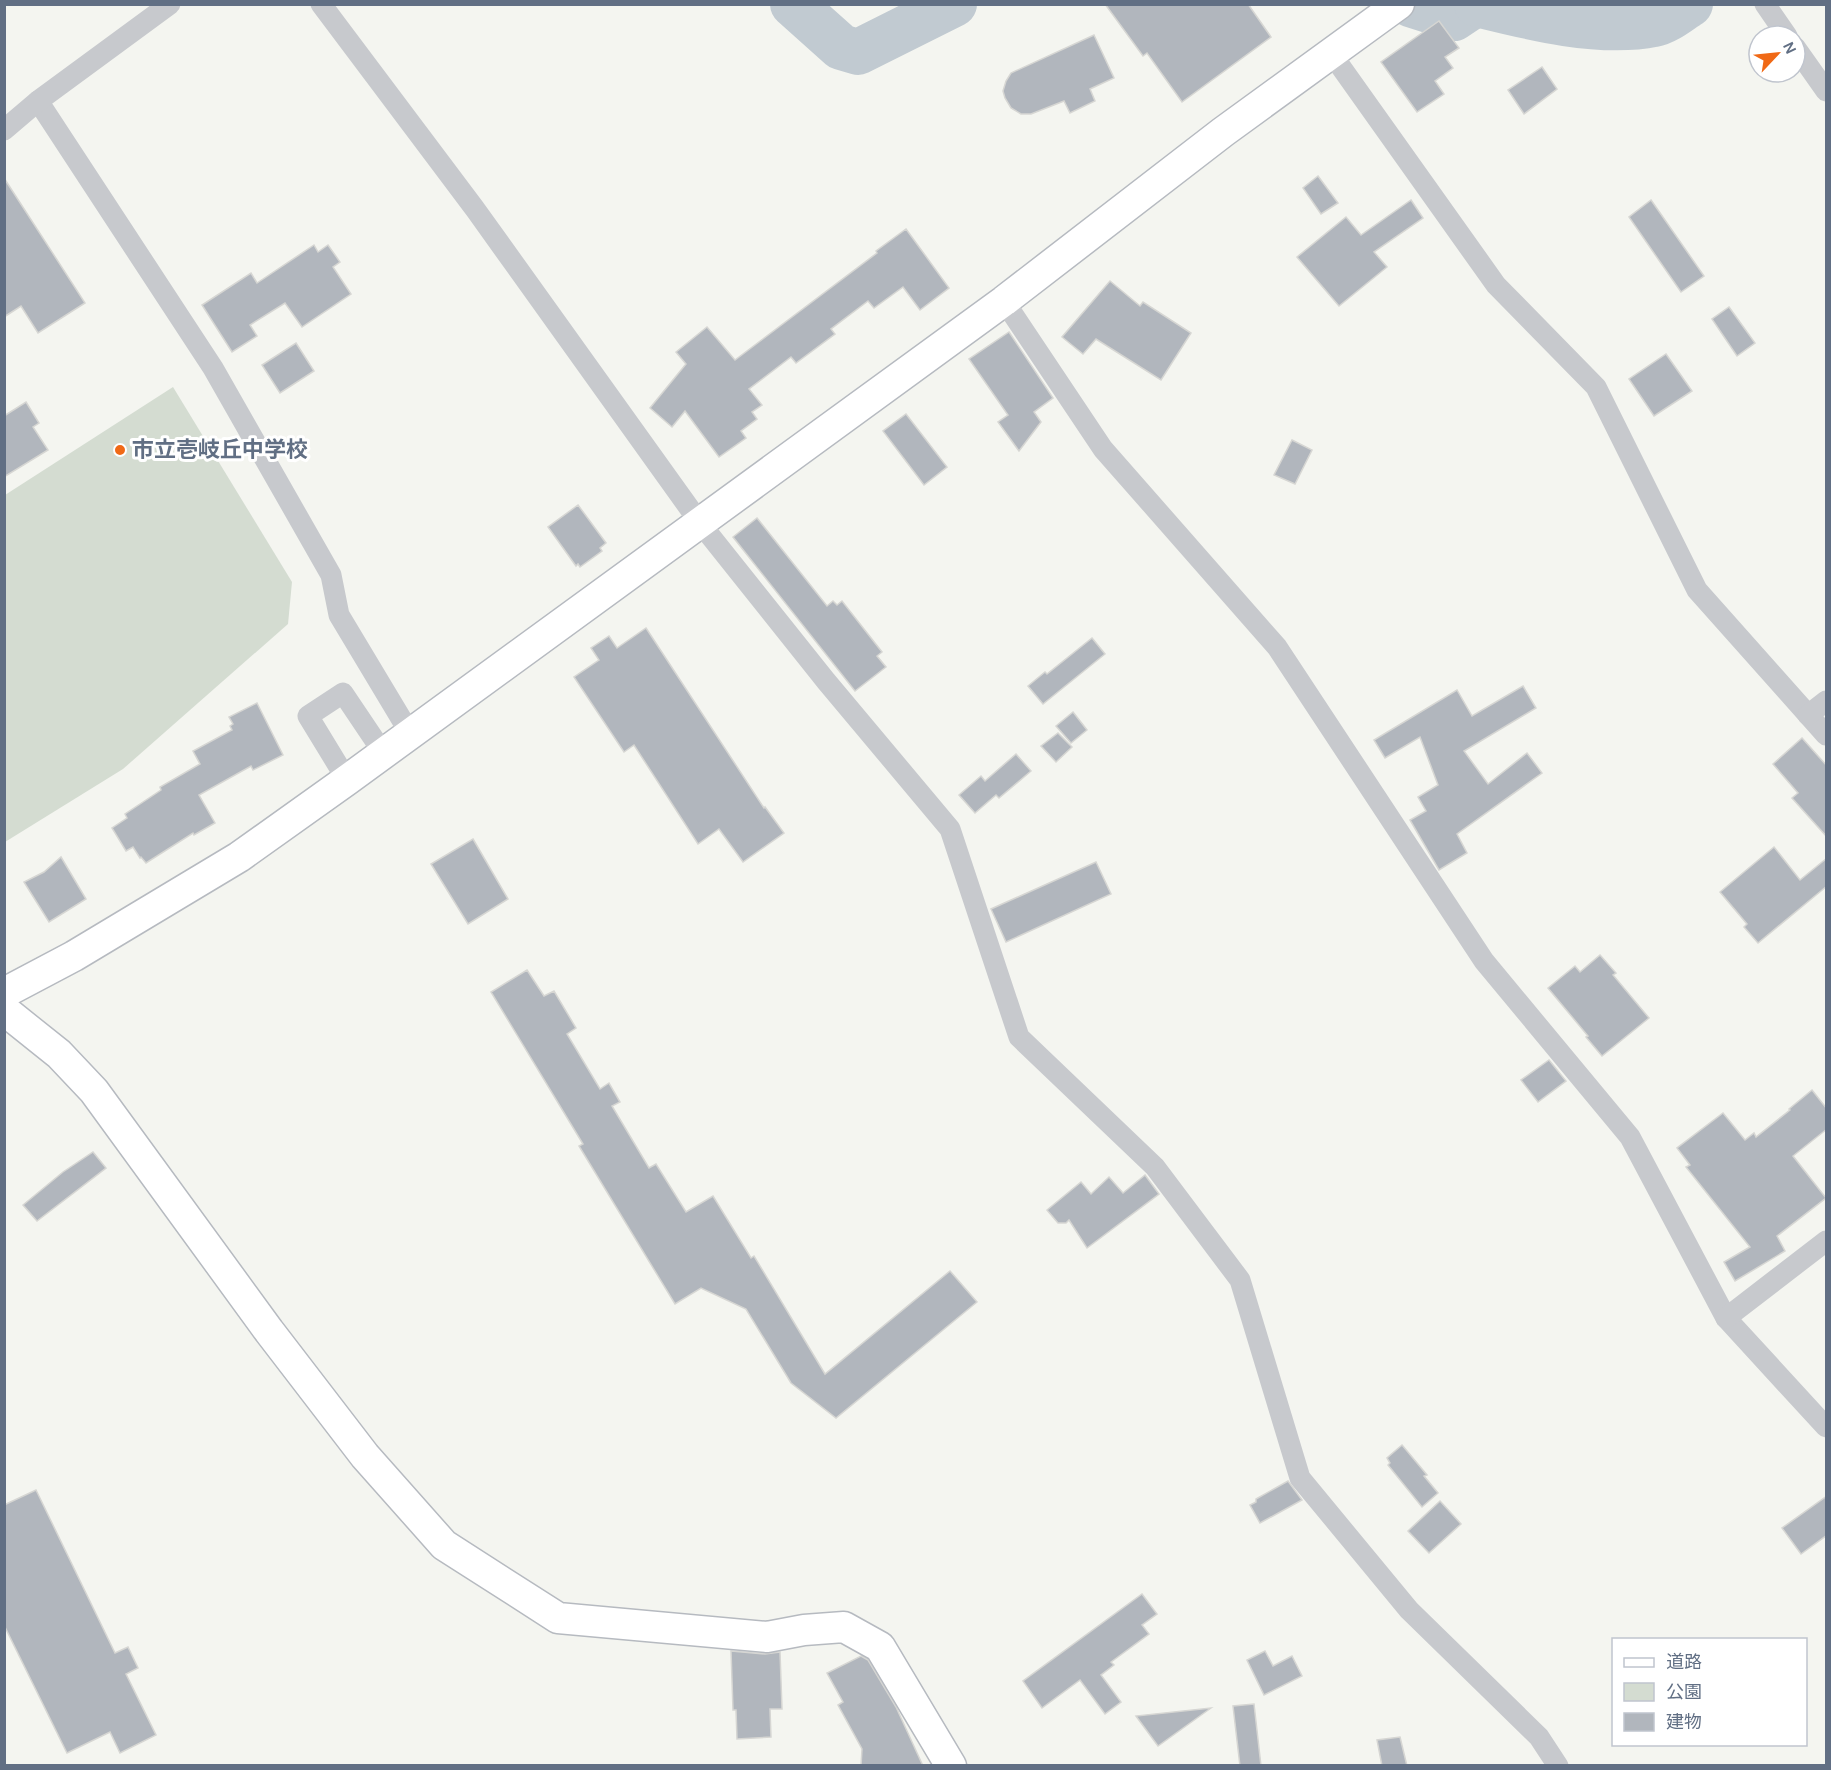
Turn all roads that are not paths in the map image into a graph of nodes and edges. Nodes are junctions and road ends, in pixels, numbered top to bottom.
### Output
1 (170, 4) edge
2 (321, 4) edge
3 (1399, 4) edge
4 (1765, 4) edge
5 (1779, 24) edge
6 (1341, 46) junction
7 (1807, 64) edge
8 (1827, 91) edge
9 (38, 101) junction
10 (4, 130) edge
11 (1004, 300) junction
12 (700, 523) junction
13 (1827, 701) edge
14 (1808, 714) junction
15 (411, 735) junction
16 (1827, 735) edge
17 (384, 754) junction
18 (347, 780) junction
19 (4, 993) edge
20 (4, 1010) edge
21 (1827, 1241) edge
22 (1726, 1318) junction
23 (1827, 1427) edge
24 (951, 1766) edge
25 (1558, 1766) edge

1 - 9 street
2 - 12 street
3 - 6 street
4 - 5 street
6 - 11 street
6 - 14 street
7 - 8 street
9 - 10 street
9 - 15 street
11 - 12 street
11 - 22 street
12 - 15 street
12 - 25 street
13 - 14 street
14 - 16 street
15 - 17 street
17 - 18 street
17 - 18 street
18 - 19 street
20 - 24 street
21 - 22 street
22 - 23 street

